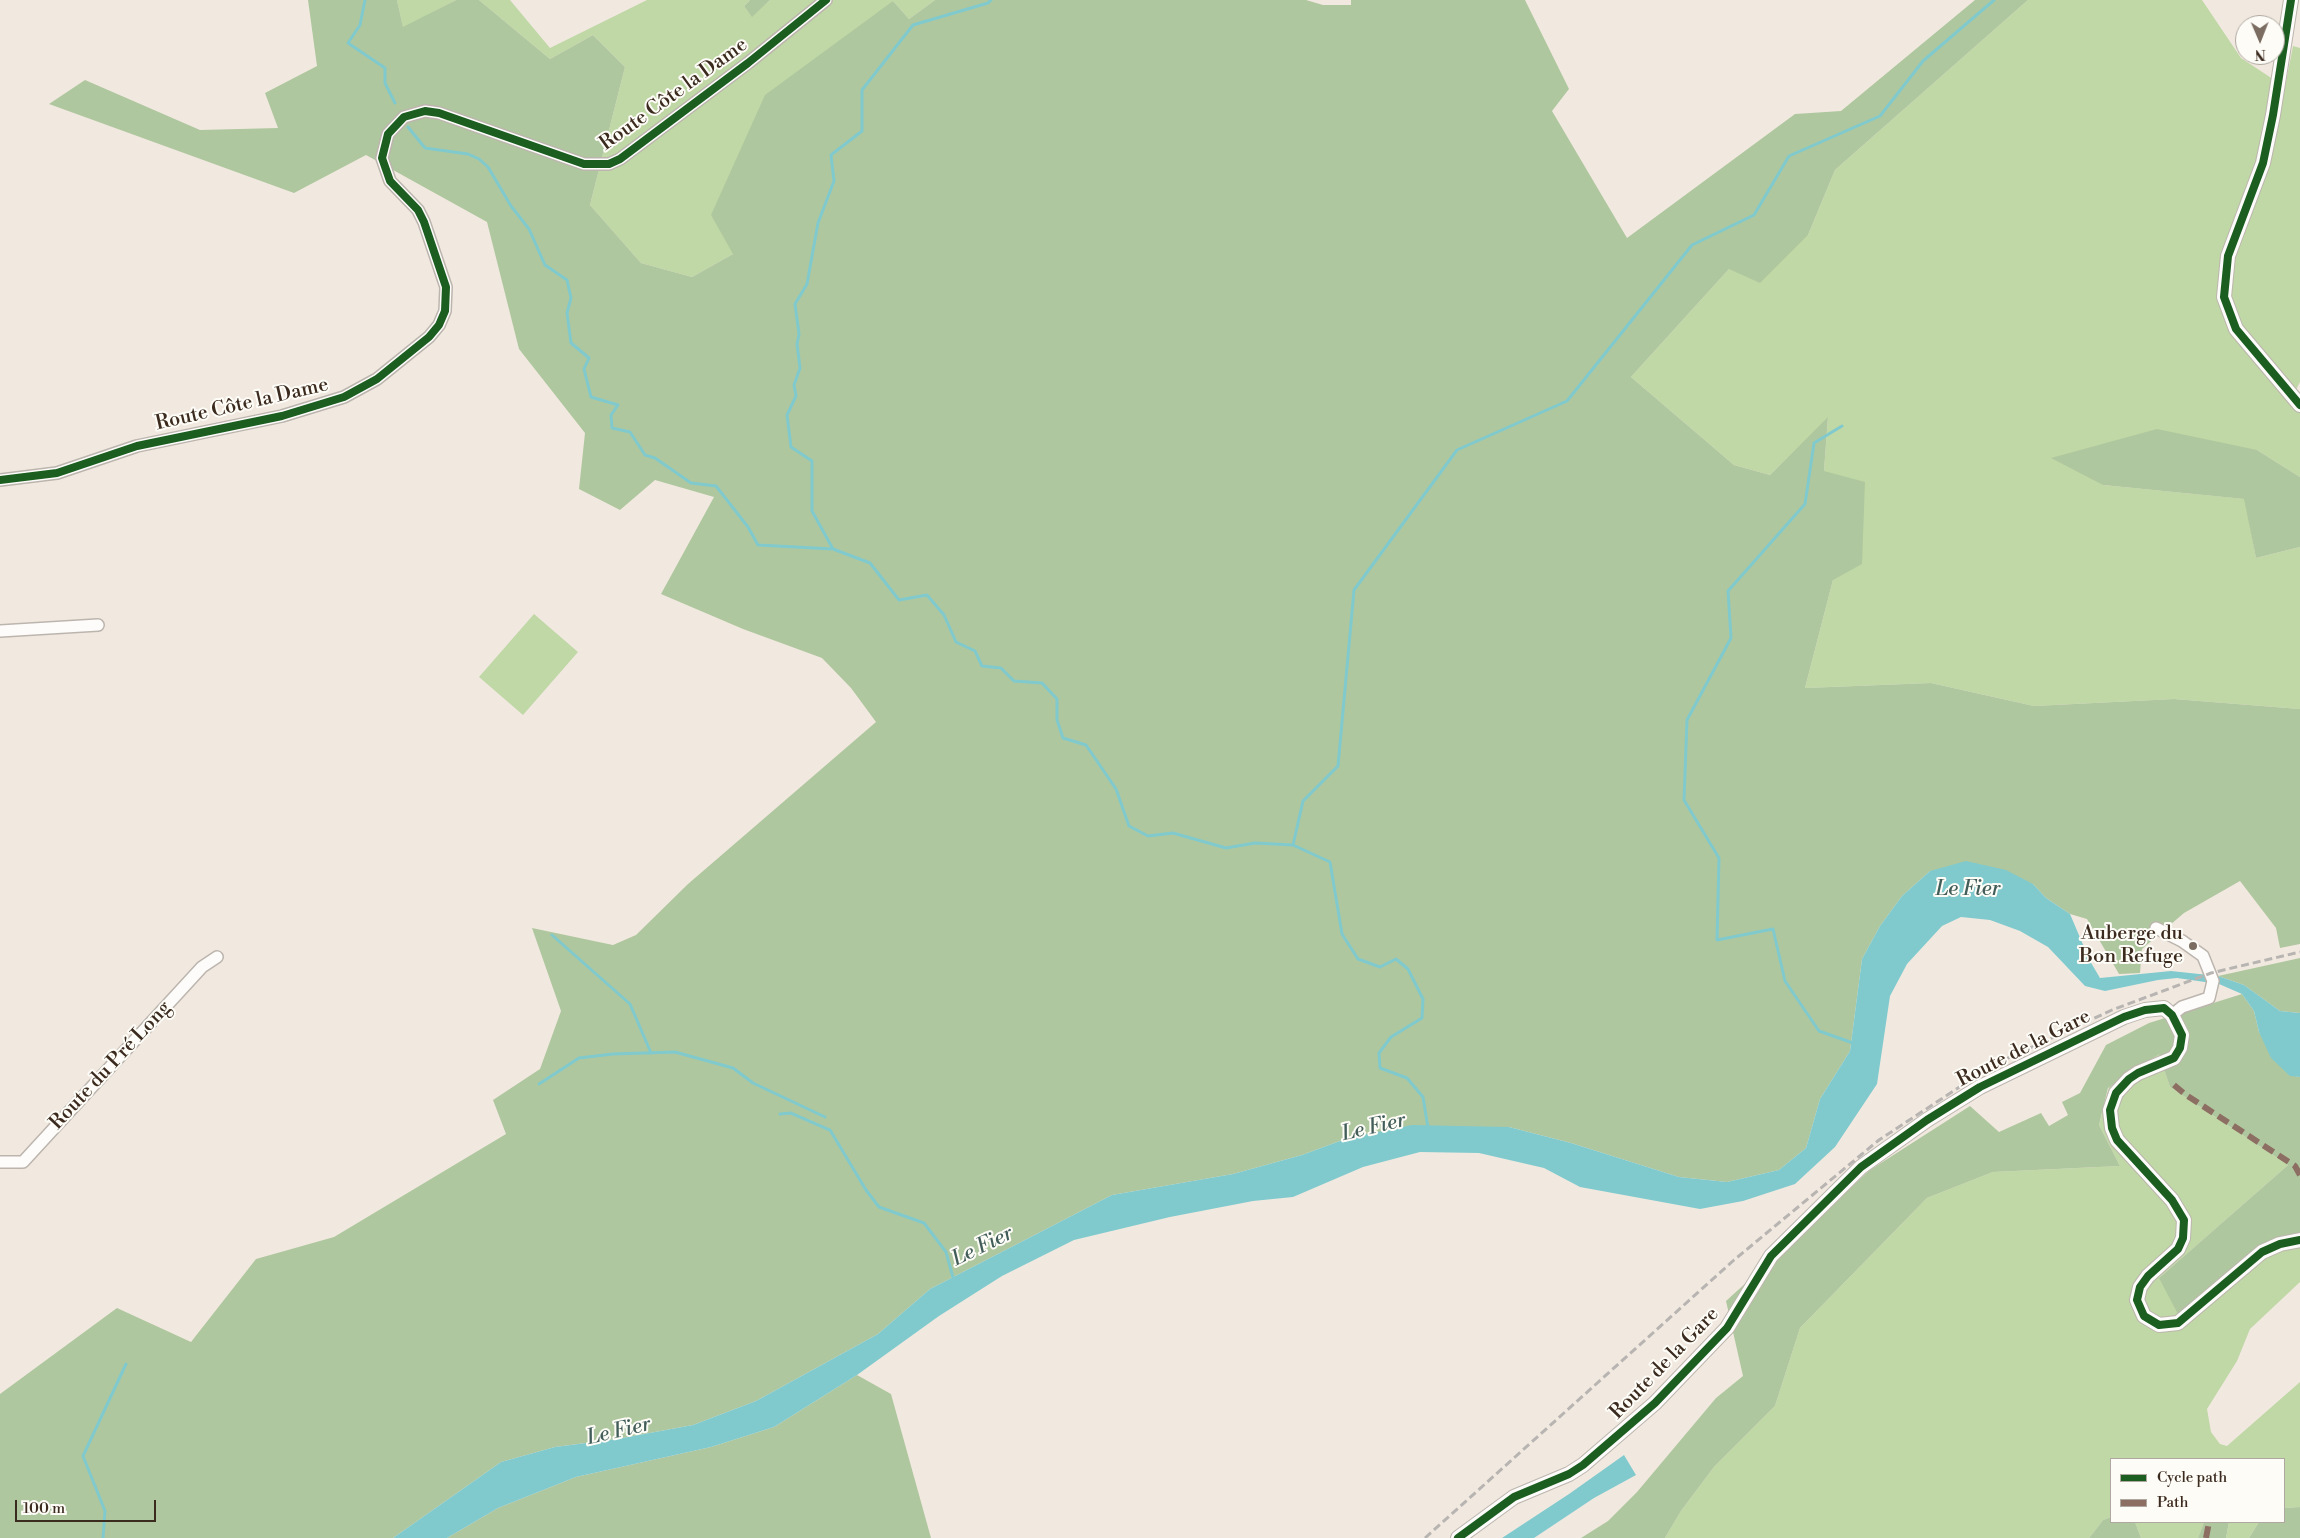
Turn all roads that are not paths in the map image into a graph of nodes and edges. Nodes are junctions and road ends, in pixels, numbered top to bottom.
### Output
1 (826, 0) edge
2 (2291, 0) edge
3 (2300, 405) edge
4 (0, 480) edge
5 (98, 625) dead end
6 (0, 631) edge
7 (2156, 928) dead end
8 (217, 957) dead end
9 (2172, 1015) junction
10 (0, 1162) edge
11 (2300, 1240) edge
12 (1458, 1538) edge

1 - 4 street, Route Côte la Dame
2 - 3 street
5 - 6 street
7 - 9 street
8 - 10 street, Route du Pré Long
9 - 11 street
9 - 12 street, Route de la Gare

